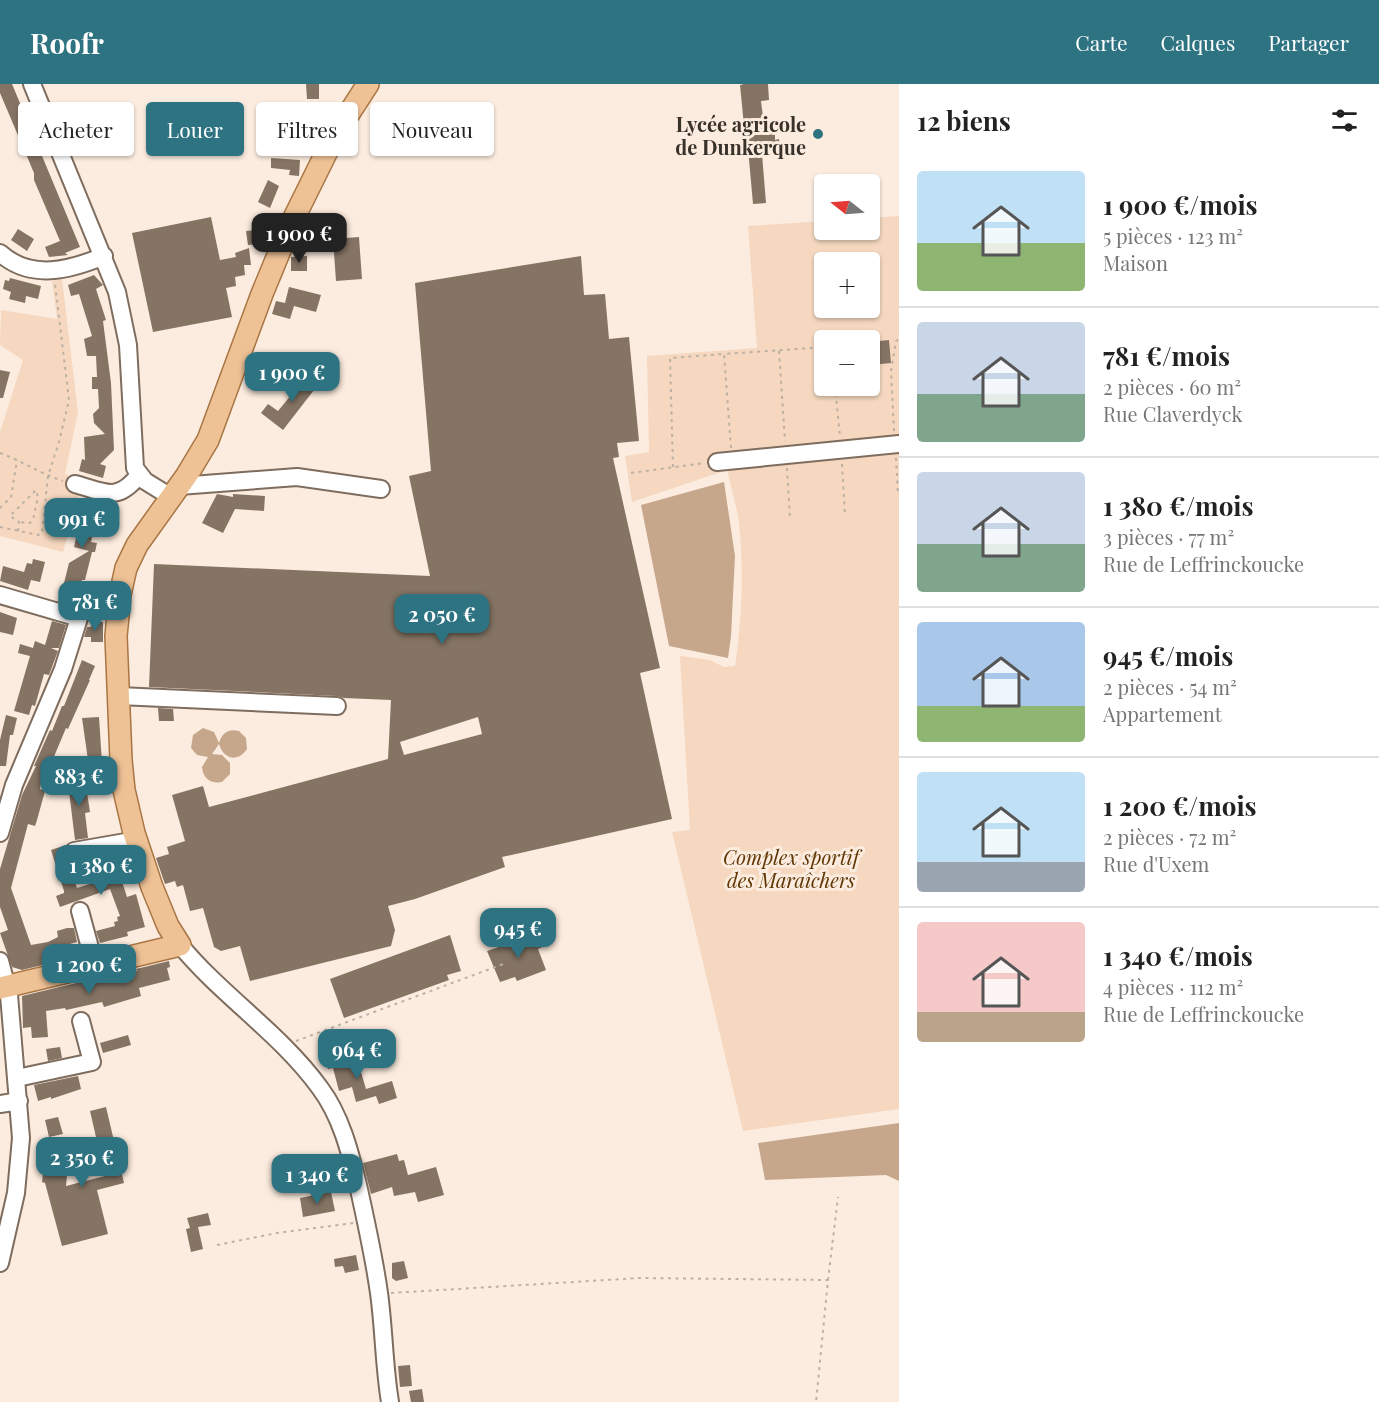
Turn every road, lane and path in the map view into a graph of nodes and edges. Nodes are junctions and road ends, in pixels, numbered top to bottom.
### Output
1 (32, 84) edge
2 (368, 84) edge
3 (0, 253) edge
4 (104, 256) junction
5 (53, 271) junction
6 (899, 339) edge
7 (814, 348) edge
8 (778, 350) junction
9 (724, 354) junction
10 (897, 445) edge
11 (0, 453) edge
12 (786, 455) junction
13 (18, 460) junction
14 (725, 461) junction
15 (673, 467) junction
16 (631, 473) dead end
17 (139, 475) junction
18 (48, 476) junction
19 (75, 484) joint
20 (381, 489) dead end
21 (175, 492) junction
22 (898, 494) edge
23 (0, 508) edge
24 (790, 519) dead end
25 (19, 522) junction
26 (0, 527) edge
27 (18, 531) junction
28 (0, 595) edge
29 (119, 602) junction
30 (79, 618) junction
31 (119, 696) junction
32 (337, 706) dead end
33 (0, 833) edge
34 (137, 840) junction
35 (74, 852) dead end
36 (80, 911) dead end
37 (180, 945) junction
38 (0, 962) edge
39 (506, 963) dead end
40 (95, 966) junction
41 (4, 987) edge
42 (81, 1021) dead end
43 (282, 1046) junction
44 (17, 1078) junction
45 (19, 1101) junction
46 (0, 1104) edge
47 (838, 1197) dead end
48 (366, 1221) junction
49 (2, 1245) edge
50 (217, 1245) dead end
51 (0, 1263) edge
52 (828, 1280) junction
53 (379, 1294) junction
54 (390, 1402) edge
55 (816, 1402) edge

1 - 4 street
2 - 21 main road
3 - 5 street
4 - 5 street
4 - 17 street
5 - 18 path
6 - 10 path
7 - 8 path
8 - 9 path
8 - 12 path
9 - 14 path
9 - 15 path
10 - 12 street
10 - 22 path
11 - 13 path
12 - 14 street
12 - 24 path
13 - 18 path
13 - 23 path
14 - 15 path
15 - 16 path
17 - 19 street
17 - 21 street
18 - 19 path
18 - 27 path
20 - 21 street
21 - 29 main road
25 - 25 path
25 - 27 path
26 - 27 path
28 - 30 street
29 - 30 street
29 - 31 main road
30 - 33 street
31 - 32 street
31 - 34 main road
34 - 35 street
34 - 37 main road
36 - 40 street
37 - 40 main road
37 - 43 street
38 - 41 street
39 - 43 path
40 - 41 main road
41 - 44 street
42 - 44 street
43 - 48 street
44 - 45 street
45 - 46 street
45 - 49 street
47 - 52 path
48 - 50 path
48 - 53 street
49 - 51 street
52 - 53 path
52 - 55 path
53 - 54 street

